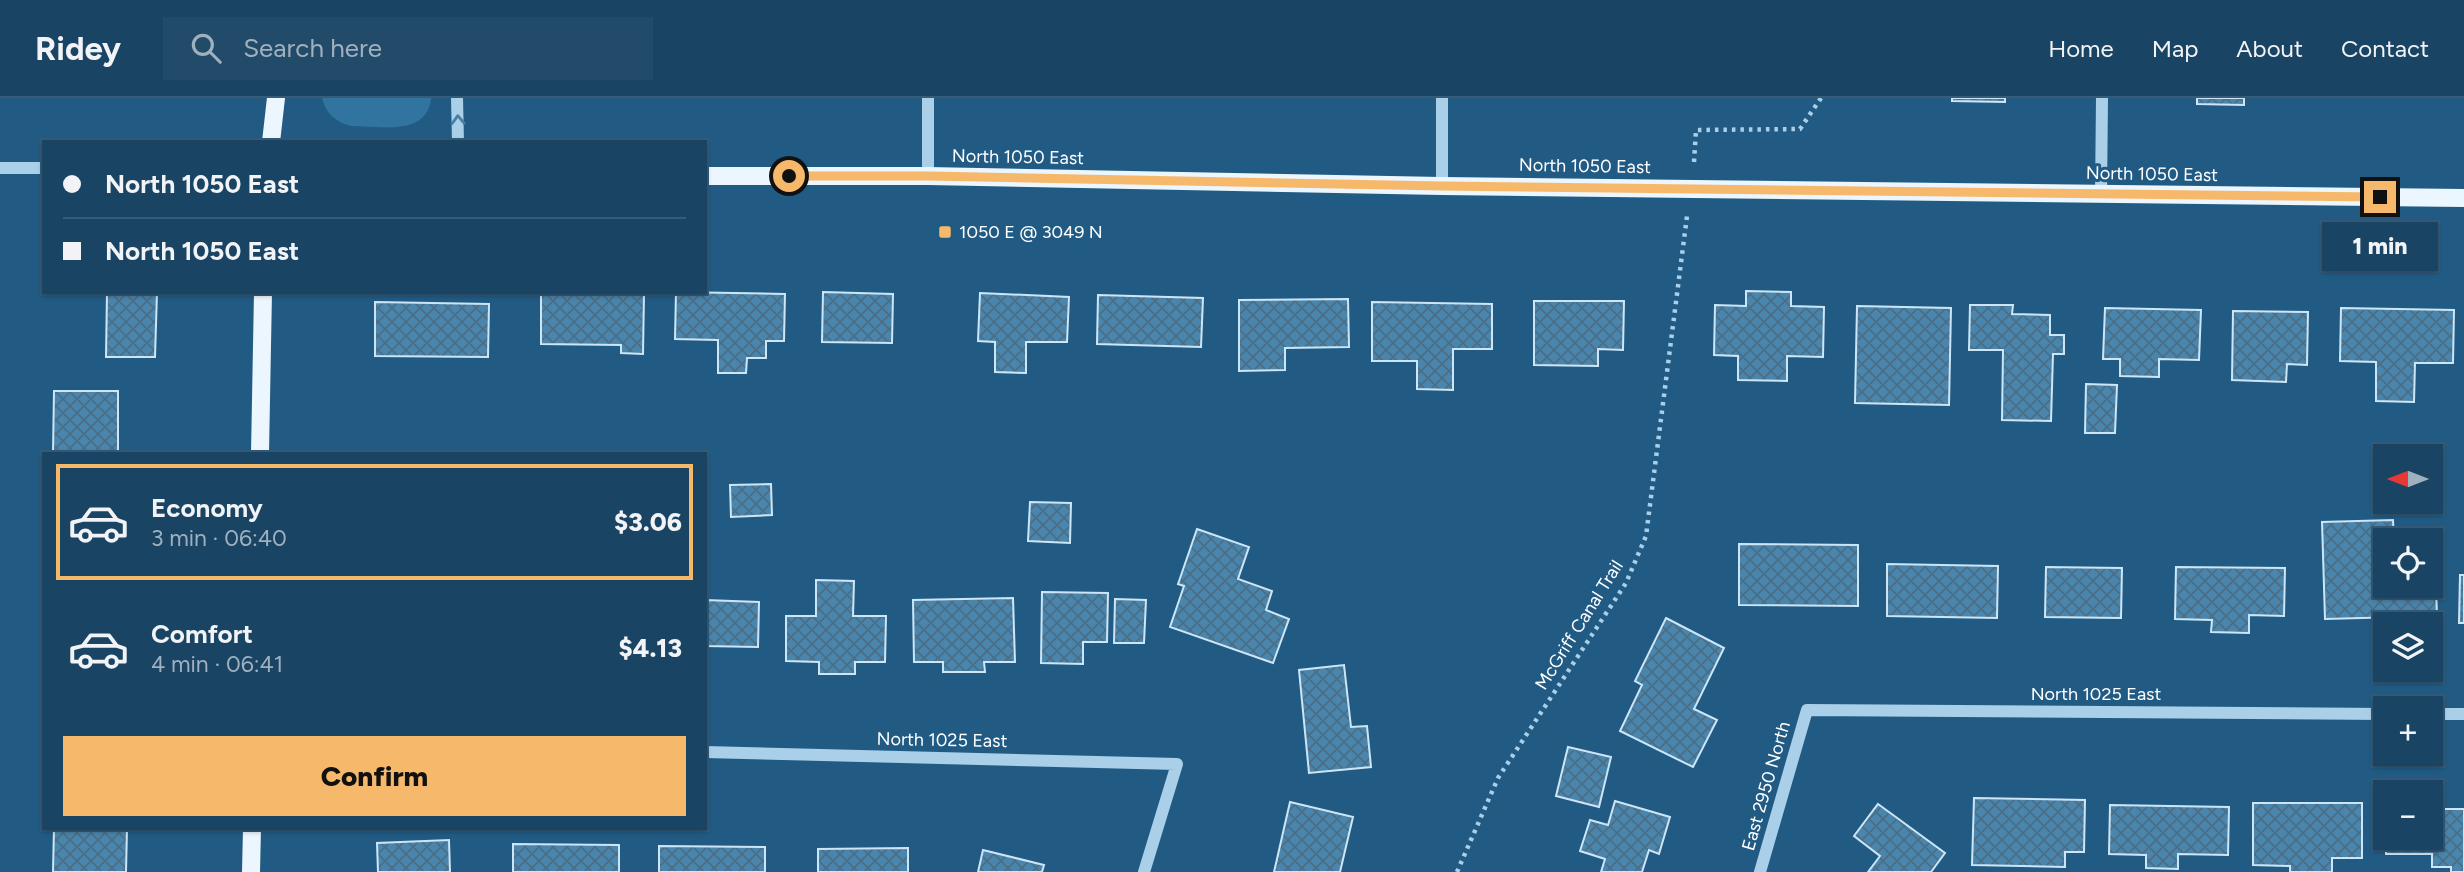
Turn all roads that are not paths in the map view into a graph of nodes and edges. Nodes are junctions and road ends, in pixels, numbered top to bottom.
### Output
1 (276, 98) edge
2 (457, 98) edge
3 (928, 98) edge
4 (1442, 98) edge
5 (2102, 98) edge
6 (271, 140) edge
7 (458, 140) edge
8 (0, 168) edge
9 (42, 168) edge
10 (707, 176) edge
11 (928, 176) junction
12 (1442, 186) junction
13 (2101, 194) junction
14 (2464, 198) edge
15 (263, 294) edge
16 (260, 452) edge
17 (1807, 710) joint
18 (2373, 714) edge
19 (2443, 714) edge
20 (2464, 714) edge
21 (707, 752) edge
22 (252, 830) edge
23 (251, 872) edge
24 (1144, 872) edge
25 (1760, 872) edge

1 - 6 main road
7 -> 2 street
3 - 11 street
4 - 12 street
5 - 13 street
8 - 9 street
10 - 11 main road, North 1050 East
11 - 12 main road, North 1050 East
12 - 13 main road, North 1050 East
13 - 14 main road, North 1050 East
15 - 16 main road
17 - 18 street, North 1025 East
17 - 25 street, East 2950 North
19 - 20 street
21 - 24 street, North 1025 East
22 - 23 main road

